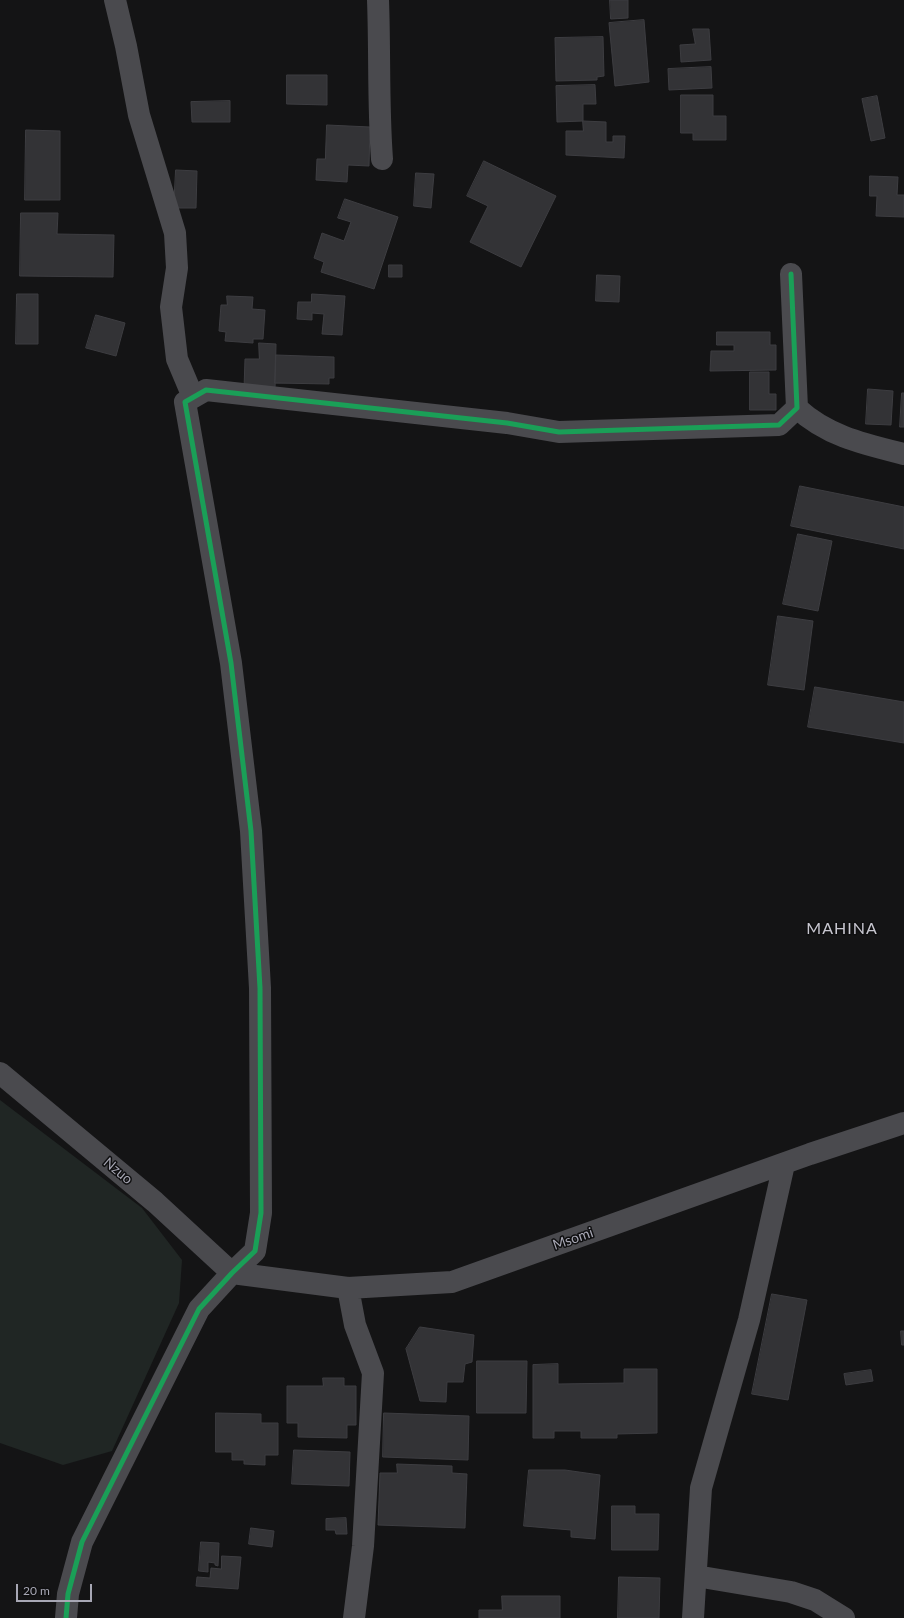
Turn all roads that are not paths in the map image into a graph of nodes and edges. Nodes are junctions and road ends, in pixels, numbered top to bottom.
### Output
1 (115, 0) edge
2 (378, 0) edge
3 (382, 159) dead end
4 (792, 274) dead end
5 (193, 397) junction
6 (796, 408) junction
7 (904, 454) edge
8 (0, 1072) edge
9 (904, 1123) edge
10 (784, 1164) junction
11 (232, 1273) junction
12 (348, 1288) junction
13 (696, 1576) junction
14 (66, 1618) edge
15 (354, 1618) edge
16 (693, 1618) edge
17 (844, 1618) edge

1 - 5 street
2 - 3 street
4 - 6 street
5 - 6 street
5 - 11 street
6 - 7 street
8 - 11 street, Nzuo
9 - 10 street, Msomi
10 - 12 street, Msomi
10 - 13 street
11 - 12 street, Msomi
11 - 14 street
12 - 15 street
13 - 16 street
13 - 17 street

